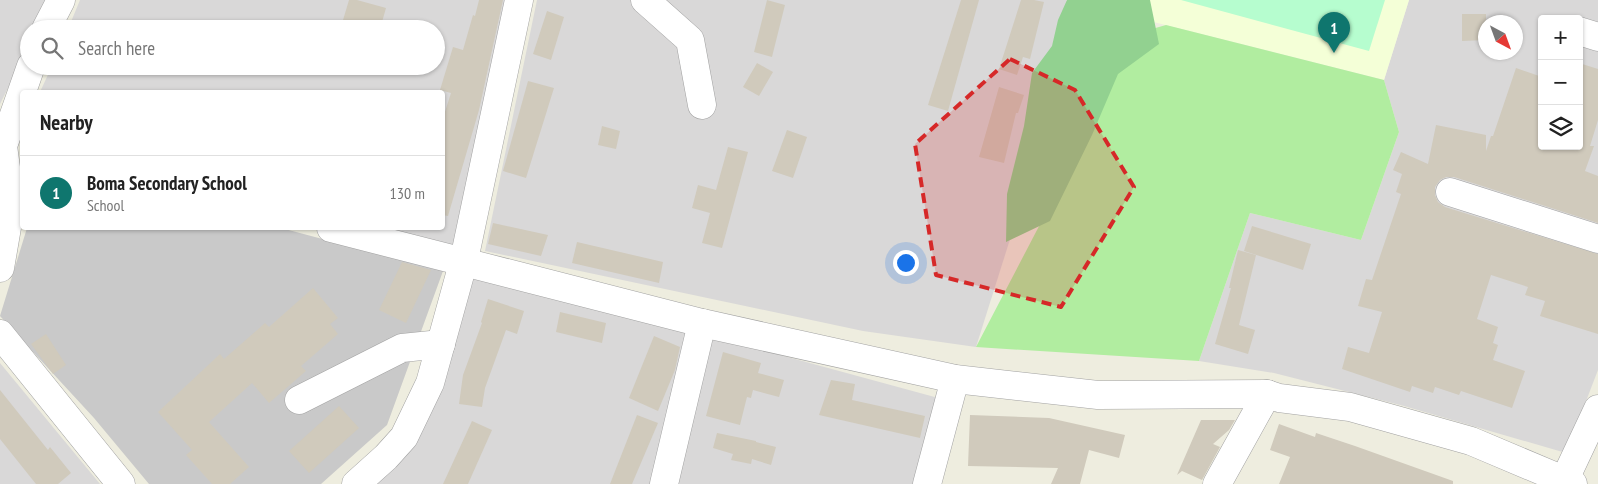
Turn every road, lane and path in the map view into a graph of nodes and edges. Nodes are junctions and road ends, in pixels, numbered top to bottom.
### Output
1 (61, 0) edge
2 (518, 0) edge
3 (645, 0) edge
4 (51, 20) edge
5 (1583, 32) edge
6 (1598, 37) edge
7 (29, 75) edge
8 (26, 90) edge
9 (702, 106) dead end
10 (20, 114) edge
11 (12, 149) edge
12 (3, 178) edge
13 (1450, 192) dead end
14 (339, 230) edge
15 (1598, 239) edge
16 (464, 260) junction
17 (0, 268) edge
18 (702, 323) junction
19 (0, 334) edge
20 (441, 344) junction
21 (956, 379) junction
22 (1267, 394) junction
23 (299, 400) dead end
24 (1598, 409) edge
25 (1569, 482) edge
26 (122, 484) edge
27 (356, 484) edge
28 (664, 484) edge
29 (928, 484) edge
30 (1217, 484) edge

1 - 4 street
2 - 16 street
3 - 9 street
5 - 6 street
7 - 8 street
10 - 11 street
11 - 12 street
12 - 17 street
13 - 15 street
14 - 16 street
16 - 18 street
16 - 20 street
18 - 21 street
18 - 28 street
19 - 26 street
20 - 23 street
20 - 27 street
21 - 22 street
21 - 29 street
22 - 25 street
22 - 30 street
24 - 25 street

